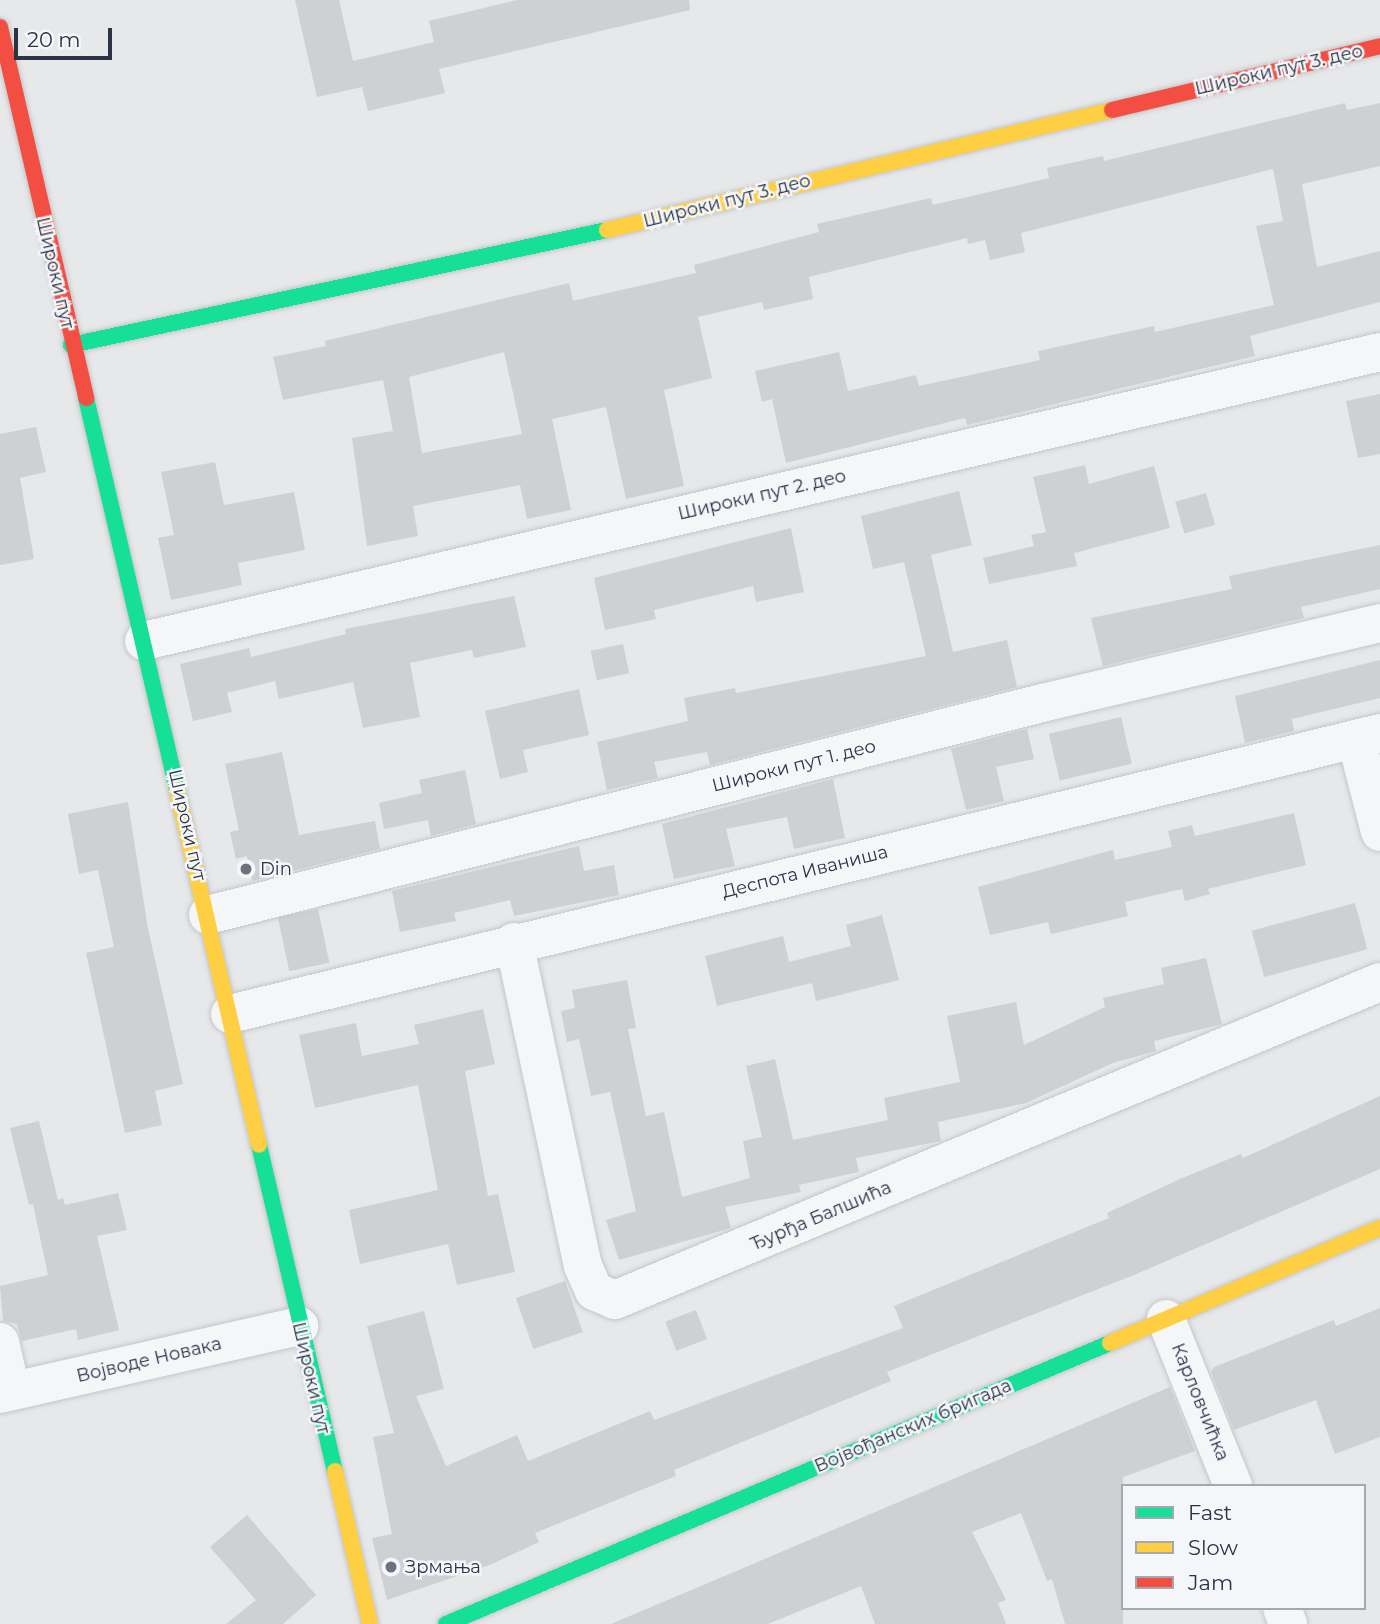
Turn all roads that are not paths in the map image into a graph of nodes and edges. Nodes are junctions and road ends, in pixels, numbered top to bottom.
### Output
1 (0, 27) edge
2 (1380, 46) edge
3 (71, 345) junction
4 (1380, 352) edge
5 (1380, 622) edge
6 (144, 641) junction
7 (1368, 736) edge
8 (1380, 832) edge
9 (208, 915) junction
10 (514, 942) junction
11 (1380, 982) edge
12 (230, 1014) junction
13 (1380, 1228) edge
14 (1166, 1319) junction
15 (299, 1326) junction
16 (0, 1342) edge
17 (6, 1392) edge
18 (1232, 1484) edge
19 (370, 1624) edge
20 (446, 1624) edge

1 - 3 street, Широки пут
2 - 3 street, Широки пут 3. део
3 - 6 street, Широки пут
4 - 6 street, Широки пут 2. део
5 - 9 street, Широки пут 1. део
6 - 9 street, Широки пут
7 - 8 street
7 - 10 street, Деспота Иваниша
9 - 12 street, Широки пут
10 - 11 street, Ђурђа Балшића
10 - 12 street, Деспота Иваниша
12 - 15 street, Широки пут
13 - 14 street, Војвођанских бригада
14 - 18 street, Карловчићка
14 - 20 street, Војвођанских бригада
15 - 17 street, Војводе Новака
15 - 19 street, Широки пут
16 - 17 street

